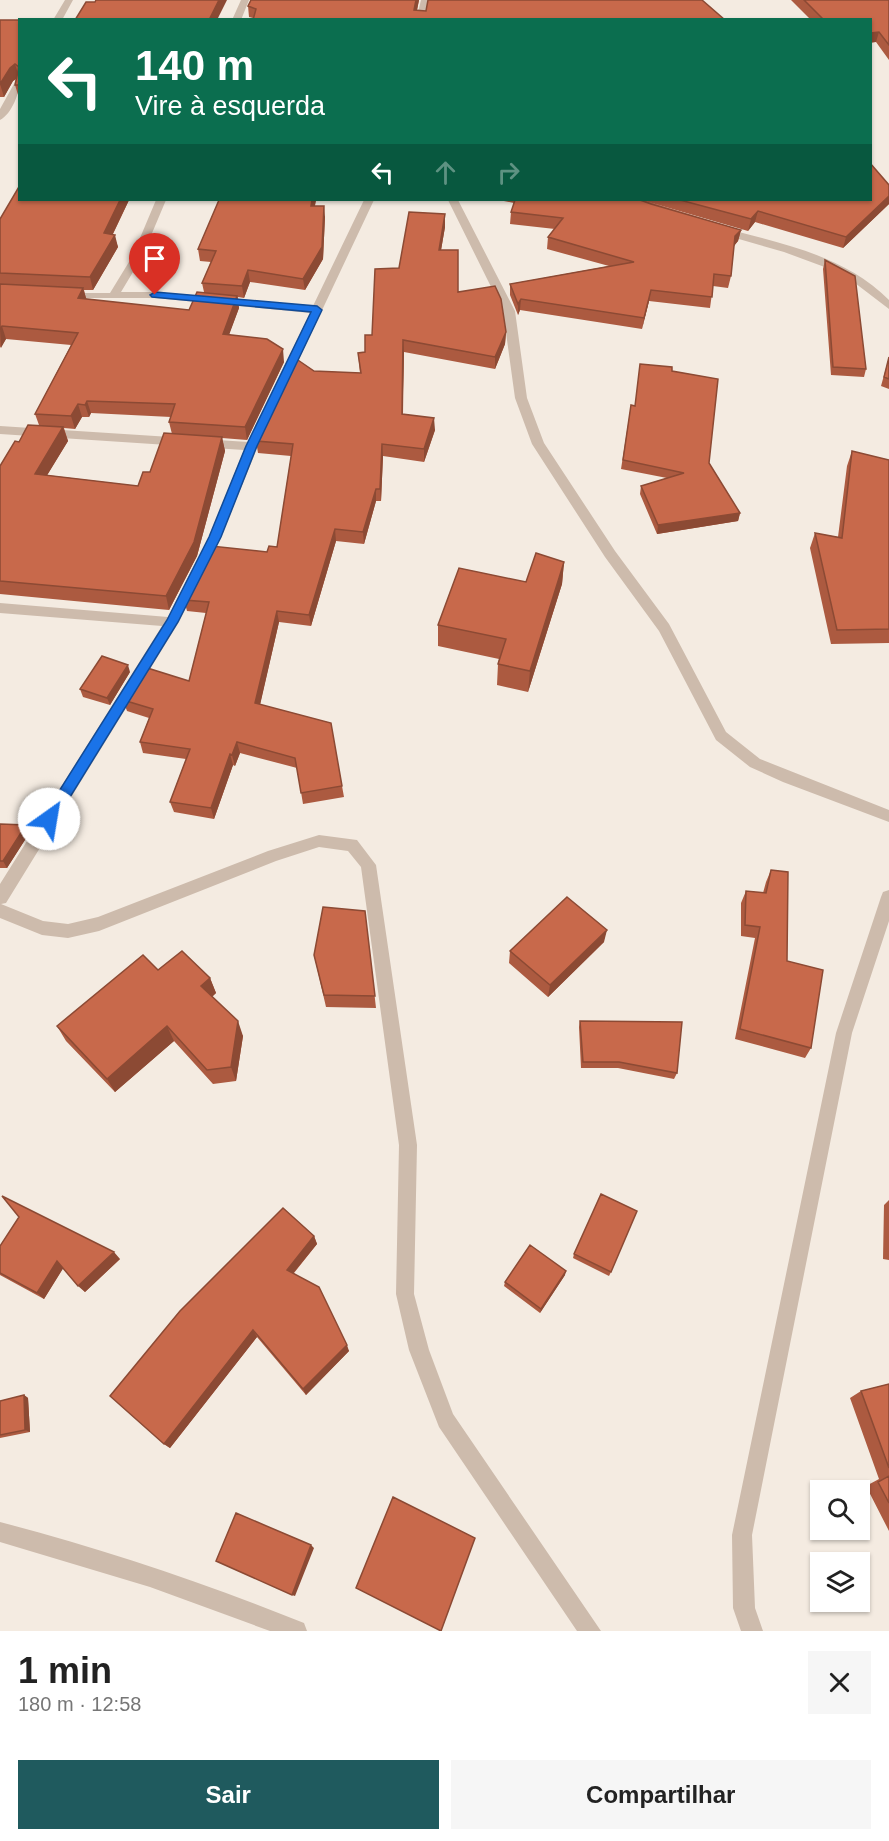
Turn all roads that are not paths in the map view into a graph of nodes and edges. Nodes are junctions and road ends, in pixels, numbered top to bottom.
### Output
1 (69, 0) edge
2 (245, 0) edge
3 (424, 0) edge
4 (58, 18) edge
5 (237, 18) edge
6 (420, 18) edge
7 (18, 86) edge
8 (0, 117) edge
9 (161, 201) edge
10 (369, 201) edge
11 (454, 201) edge
12 (714, 228) edge
13 (57, 295) edge
14 (113, 296) junction
15 (889, 306) edge
16 (317, 310) junction
17 (0, 430) edge
18 (252, 446) junction
19 (0, 608) edge
20 (172, 622) junction
21 (889, 816) edge
22 (889, 897) edge
23 (0, 898) edge
24 (0, 911) edge
25 (0, 1532) edge
26 (296, 1631) edge
27 (590, 1631) edge
28 (752, 1631) edge

1 - 4 street
2 - 5 street
3 - 6 street
7 - 8 street
9 - 14 street
10 - 16 street
11 - 21 street
12 - 15 street
13 - 14 street
14 - 16 street
16 - 18 street
17 - 18 street
18 - 20 street
19 - 20 street
20 - 23 street
22 - 28 street
24 - 27 street
25 - 26 street

